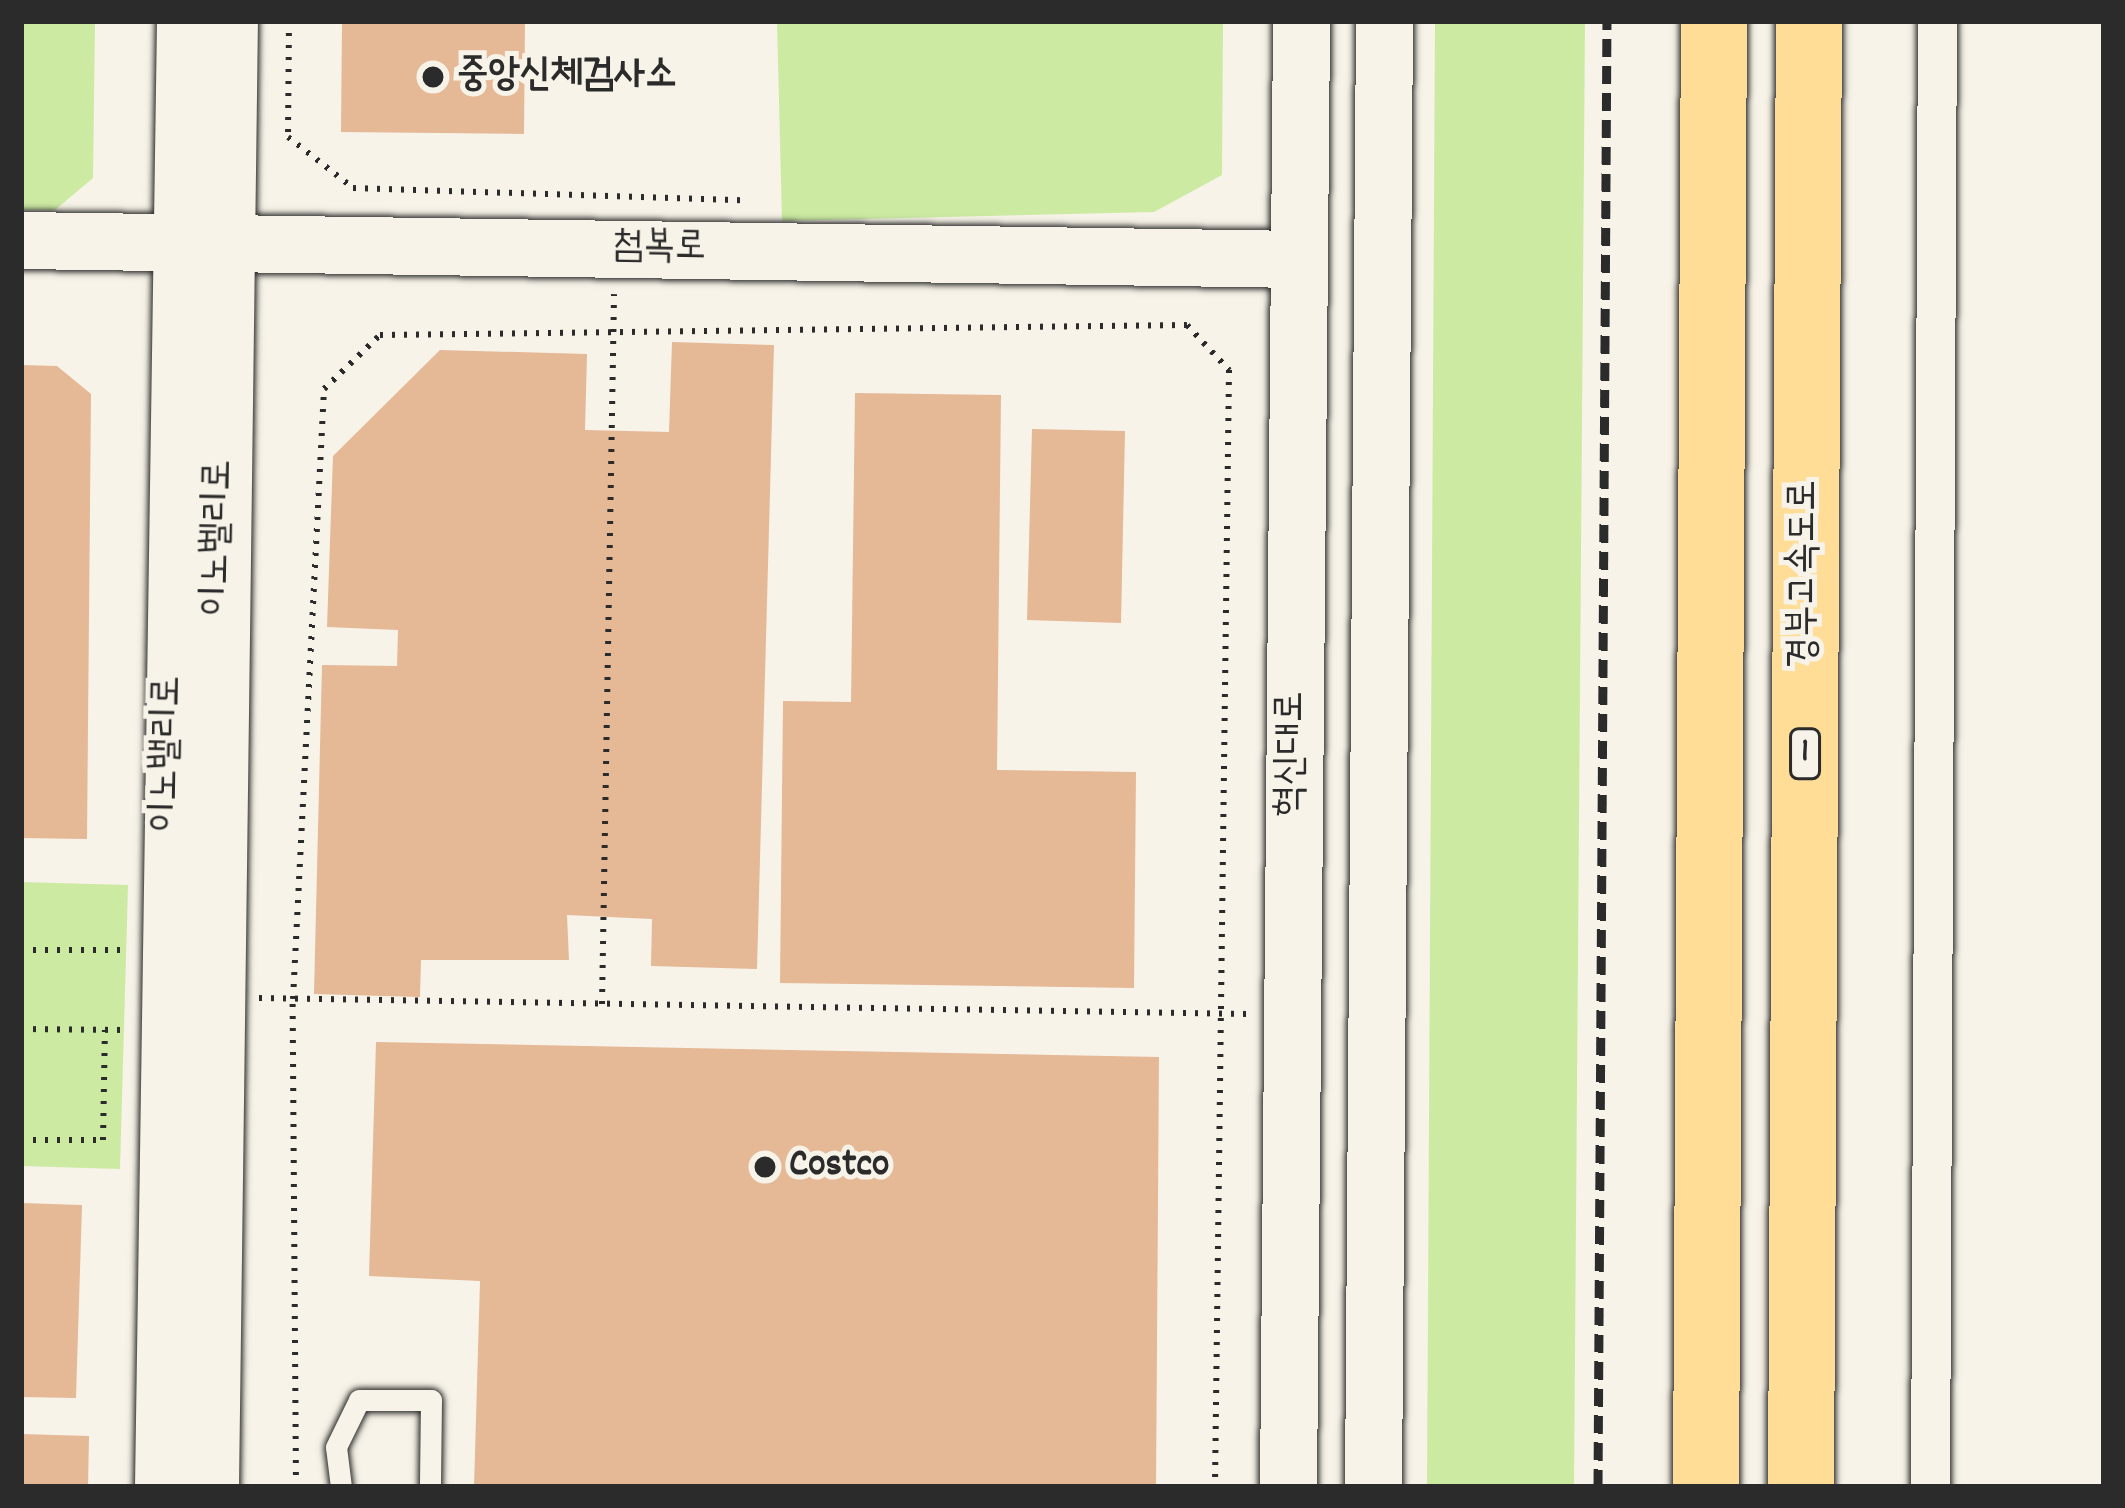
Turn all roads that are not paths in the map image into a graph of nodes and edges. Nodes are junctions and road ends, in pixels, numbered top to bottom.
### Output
1 (185, 21) edge
2 (229, 21) edge
3 (1301, 21) edge
4 (1384, 21) edge
5 (1714, 21) edge
6 (1810, 21) edge
7 (1937, 21) edge
8 (21, 240) edge
9 (203, 242) junction
10 (1298, 259) junction
11 (164, 1487) edge
12 (210, 1487) edge
13 (341, 1487) edge
14 (430, 1487) edge
15 (1288, 1487) edge
16 (1373, 1487) edge
17 (1706, 1487) edge
18 (1801, 1487) edge
19 (1930, 1487) edge

1 - 9 main road, 이노밸리로
2 - 9 main road, 이노벨리로
3 - 10 main road, 혁신대로
4 - 16 main road
5 - 17 highway
6 - 18 highway, 경부고속도로 / 1
7 - 19 street
8 - 9 main road, 첨복로
9 - 10 main road, 첨복로
9 - 11 main road, 이노밸리로
9 - 12 main road, 이노벨리로
10 - 15 main road, 혁신대로
13 - 14 lane

